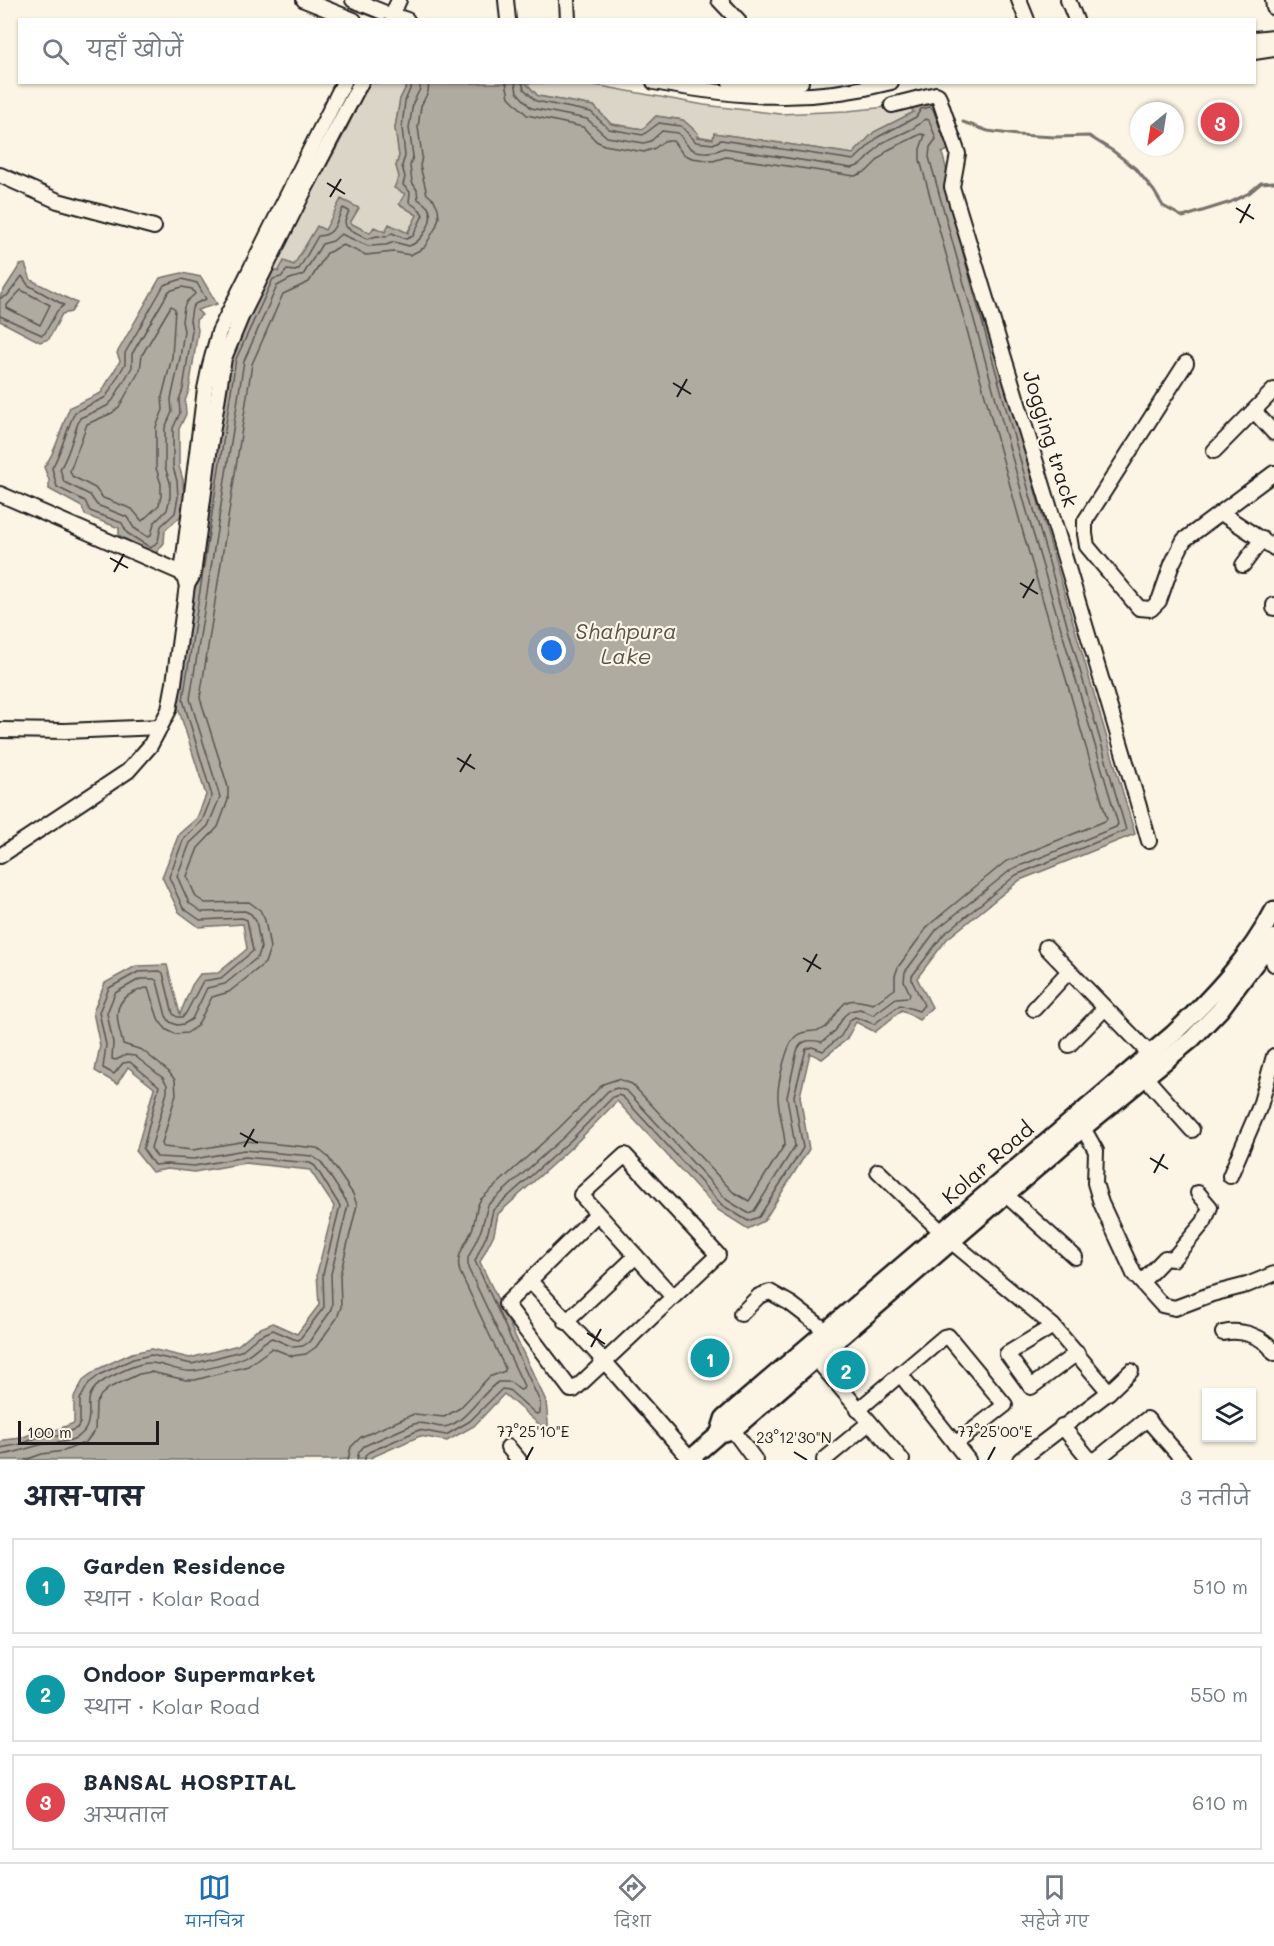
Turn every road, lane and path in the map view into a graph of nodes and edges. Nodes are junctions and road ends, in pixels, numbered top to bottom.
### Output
1 (304, 0) edge
2 (353, 0) edge
3 (399, 0) edge
4 (507, 0) edge
5 (567, 0) edge
6 (719, 0) edge
7 (1019, 0) edge
8 (1068, 0) edge
9 (1273, 0) edge
10 (1274, 8) edge
11 (386, 16) edge
12 (349, 18) edge
13 (508, 18) edge
14 (568, 18) edge
15 (736, 18) edge
16 (1026, 18) edge
17 (1075, 18) edge
18 (1274, 37) edge
19 (1256, 39) edge
20 (1274, 49) edge
21 (1256, 52) edge
22 (343, 84) edge
23 (361, 84) edge
24 (667, 84) edge
25 (742, 84) edge
26 (785, 84) edge
27 (882, 84) edge
28 (892, 105) dead end
29 (0, 175) edge
30 (154, 226) dead end
31 (1186, 363) dead end
32 (1274, 390) edge
33 (1254, 411) junction
34 (1274, 433) edge
35 (1214, 451) dead end
36 (1274, 472) edge
37 (0, 494) edge
38 (1221, 513) junction
39 (1262, 539) junction
40 (1274, 548) edge
41 (1243, 565) dead end
42 (187, 578) junction
43 (160, 727) junction
44 (0, 730) edge
45 (1149, 841) dead end
46 (0, 856) edge
47 (1274, 910) edge
48 (1272, 942) edge
49 (1046, 947) dead end
50 (1274, 964) edge
51 (1069, 971) junction
52 (1105, 1008) junction
53 (1034, 1009) dead end
54 (1069, 1045) dead end
55 (1150, 1054) junction
56 (1274, 1056) edge
57 (1145, 1077) junction
58 (1078, 1124) junction
59 (1192, 1130) dead end
60 (878, 1171) dead end
61 (1230, 1176) dead end
62 (1198, 1193) dead end
63 (1006, 1195) junction
64 (597, 1214) junction
65 (947, 1237) junction
66 (636, 1257) junction
67 (1075, 1257) dead end
68 (1274, 1274) edge
69 (530, 1281) junction
70 (1142, 1282) junction
71 (673, 1297) junction
72 (741, 1314) dead end
73 (566, 1322) junction
74 (1053, 1326) junction
75 (825, 1330) junction
76 (1223, 1333) dead end
77 (811, 1353) junction
78 (1077, 1353) junction
79 (1274, 1353) edge
80 (606, 1362) junction
81 (1131, 1371) dead end
82 (900, 1374) junction
83 (1109, 1392) junction
84 (858, 1410) junction
85 (869, 1423) junction
86 (1062, 1426) junction
87 (725, 1428) junction
88 (955, 1444) junction
89 (508, 1447) dead end
90 (519, 1460) edge
91 (690, 1460) edge
92 (755, 1460) edge
93 (824, 1460) edge
94 (902, 1460) edge
95 (968, 1460) edge
96 (1020, 1460) edge
97 (1090, 1460) edge
98 (1096, 1460) edge
99 (1183, 1460) edge

1 - 12 street
2 - 11 street
3 - 11 street
4 - 13 street
5 - 14 street
6 - 15 street
7 - 16 street
8 - 17 street
9 - 10 street
18 - 19 street
20 - 21 street
22 - 42 street
23 - 42 street
24 - 27 street
25 - 26 street
28 - 45 street, Jogging track
29 - 30 street
31 - 38 street
32 - 33 street
33 - 34 street
33 - 35 street
36 - 38 street
37 - 42 street
38 - 39 street
39 - 40 street
39 - 41 street
42 - 43 street
43 - 44 street
43 - 46 street
47 - 55 main road, Kolar Road
48 - 50 street
48 - 57 main road, Kolar Road
49 - 51 street
51 - 52 street
51 - 53 street
52 - 54 street
52 - 55 street
55 - 58 main road, Kolar Road
56 - 61 street
57 - 58 main road, Kolar Road
57 - 59 street
58 - 63 main road, Kolar Road
58 - 65 main road, Kolar Road
58 - 70 street
60 - 65 street
62 - 70 street
63 - 65 main road, Kolar Road
63 - 67 street
64 - 66 street
64 - 69 street
64 - 71 street
65 - 74 street
65 - 75 main road, Kolar Road
65 - 77 main road, Kolar Road
66 - 71 street
66 - 73 street
68 - 70 street
69 - 73 street
69 - 80 street
71 - 80 street
72 - 75 street
73 - 80 street
74 - 78 street
74 - 78 street
75 - 77 main road, Kolar Road
76 - 79 street
77 - 84 street
77 - 87 main road, Kolar Road
78 - 83 street
80 - 91 street
81 - 83 street
82 - 84 street
82 - 88 street
82 - 88 street
83 - 86 street
84 - 85 street
85 - 93 street
85 - 94 street
86 - 96 street
86 - 97 street
87 - 91 main road, Kolar Road
87 - 92 street
88 - 95 street
89 - 90 street
98 - 99 street

